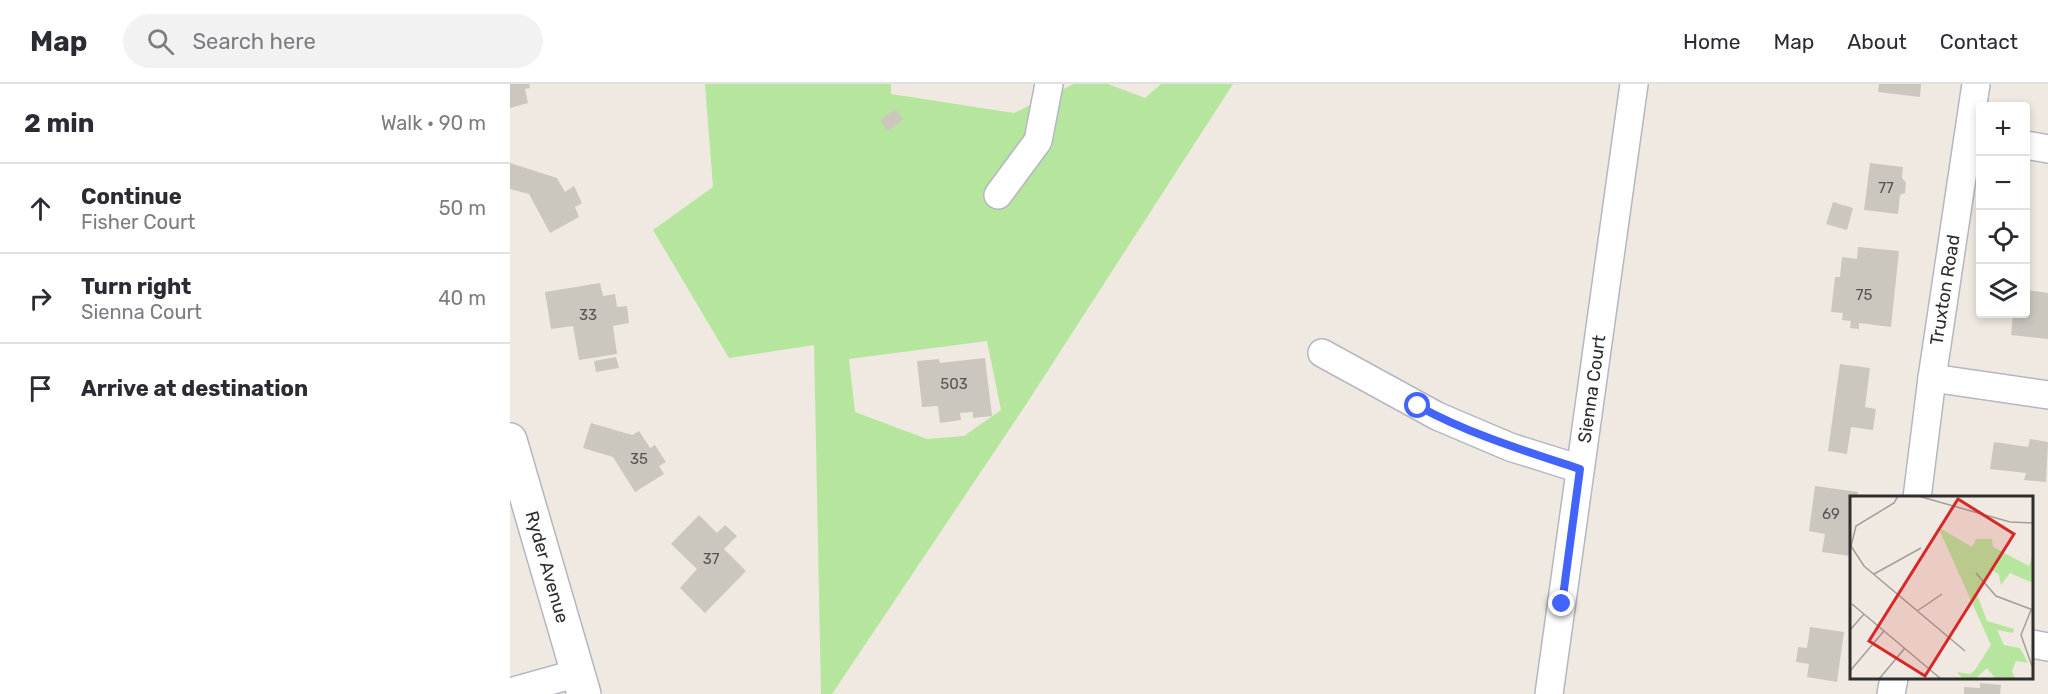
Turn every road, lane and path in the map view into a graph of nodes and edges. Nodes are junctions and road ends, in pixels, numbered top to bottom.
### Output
1 (1049, 84) edge
2 (1634, 84) edge
3 (1976, 84) edge
4 (1974, 138) edge
5 (2030, 147) edge
6 (2048, 149) edge
7 (998, 195) dead end
8 (1322, 353) dead end
9 (1932, 378) junction
10 (2048, 394) edge
11 (510, 440) edge
12 (1580, 469) junction
13 (1917, 496) edge
14 (2033, 644) edge
15 (2048, 647) edge
16 (1894, 679) edge
17 (581, 683) edge
18 (510, 692) edge
19 (1549, 694) edge
20 (1891, 694) edge

1 - 7 street
2 - 12 street, Sienna Court
3 - 4 street, Truxton Road
4 - 9 street, Truxton Road
5 - 6 street
8 - 12 street
9 - 10 street
9 - 13 street, Truxton Road
11 - 17 street, Ryder Avenue
12 - 19 street, Sienna Court
14 - 15 street
16 - 20 street
17 - 18 street

